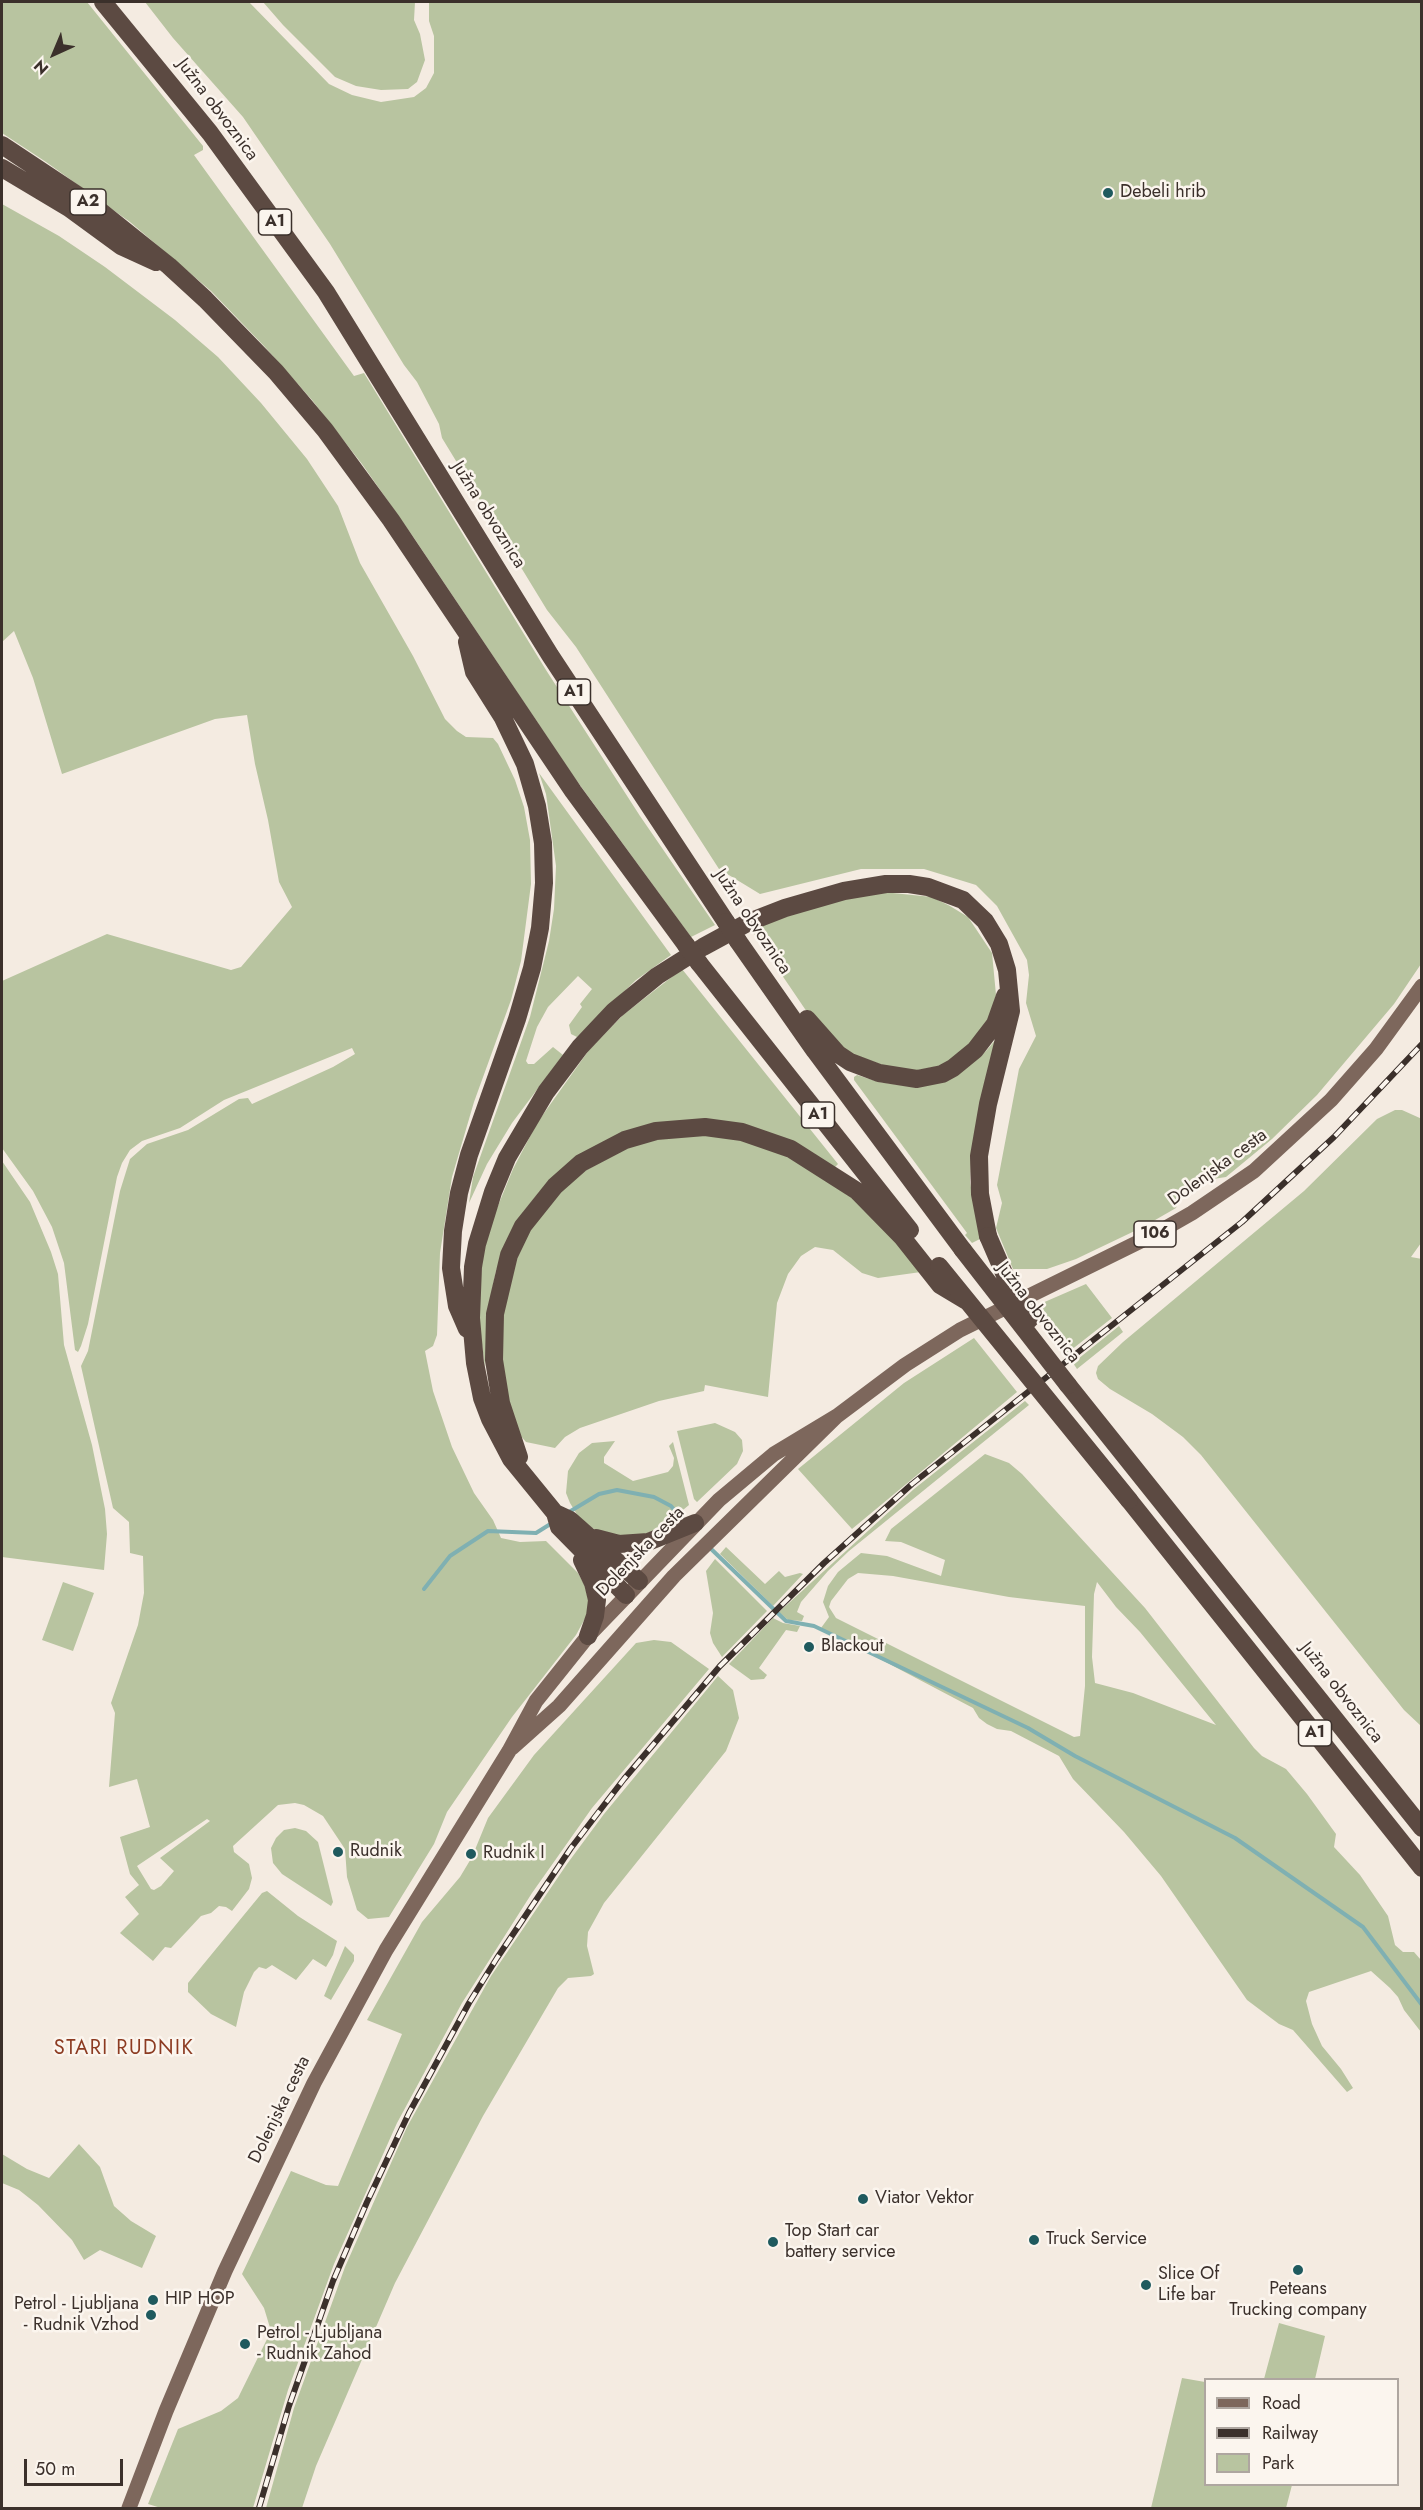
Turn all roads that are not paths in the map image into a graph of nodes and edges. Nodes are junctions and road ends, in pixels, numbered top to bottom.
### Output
1 (103, 2) edge
2 (2, 145) edge
3 (2, 168) edge
4 (169, 266) junction
5 (465, 631) junction
6 (738, 941) junction
7 (1008, 986) junction
8 (1422, 986) edge
9 (935, 1270) junction
10 (472, 1342) junction
11 (1068, 1385) junction
12 (837, 1416) junction
13 (526, 1479) junction
14 (689, 1527) junction
15 (579, 1539) junction
16 (639, 1581) junction
17 (626, 1595) junction
18 (655, 1597) junction
19 (642, 1611) junction
20 (588, 1636) junction
21 (509, 1751) junction
22 (1422, 1828) edge
23 (1422, 1868) edge
24 (129, 2508) edge

1 - 6 highway, Južna obvoznica / A1, bridge
2 - 4 highway, A2
3 - 4 highway, A1
4 - 5 highway, A1
5 - 9 highway, A1, bridge
5 - 10 highway
6 - 7 highway
6 - 11 highway, Južna obvoznica / A1, bridge
7 - 10 highway
7 - 11 highway, bridge
8 - 12 main road, Dolenjska cesta / 106
9 - 13 highway
9 - 23 highway, A1, bridge
10 - 13 highway
11 - 22 highway, Južna obvoznica / A1
12 - 14 main road, Dolenjska cesta / 106
12 - 18 main road, Dolenjska cesta / 106
13 - 15 highway
14 - 15 highway
14 - 16 main road, Dolenjska cesta / 106
15 - 16 highway
15 - 17 highway
15 - 20 highway
16 - 17 main road, Dolenjska cesta
16 - 18 main road
17 - 19 main road
17 - 20 main road, Dolenjska cesta
18 - 19 main road, Dolenjska cesta
19 - 21 main road, Dolenjska cesta
20 - 21 main road, Dolenjska cesta
21 - 24 main road, Dolenjska cesta

